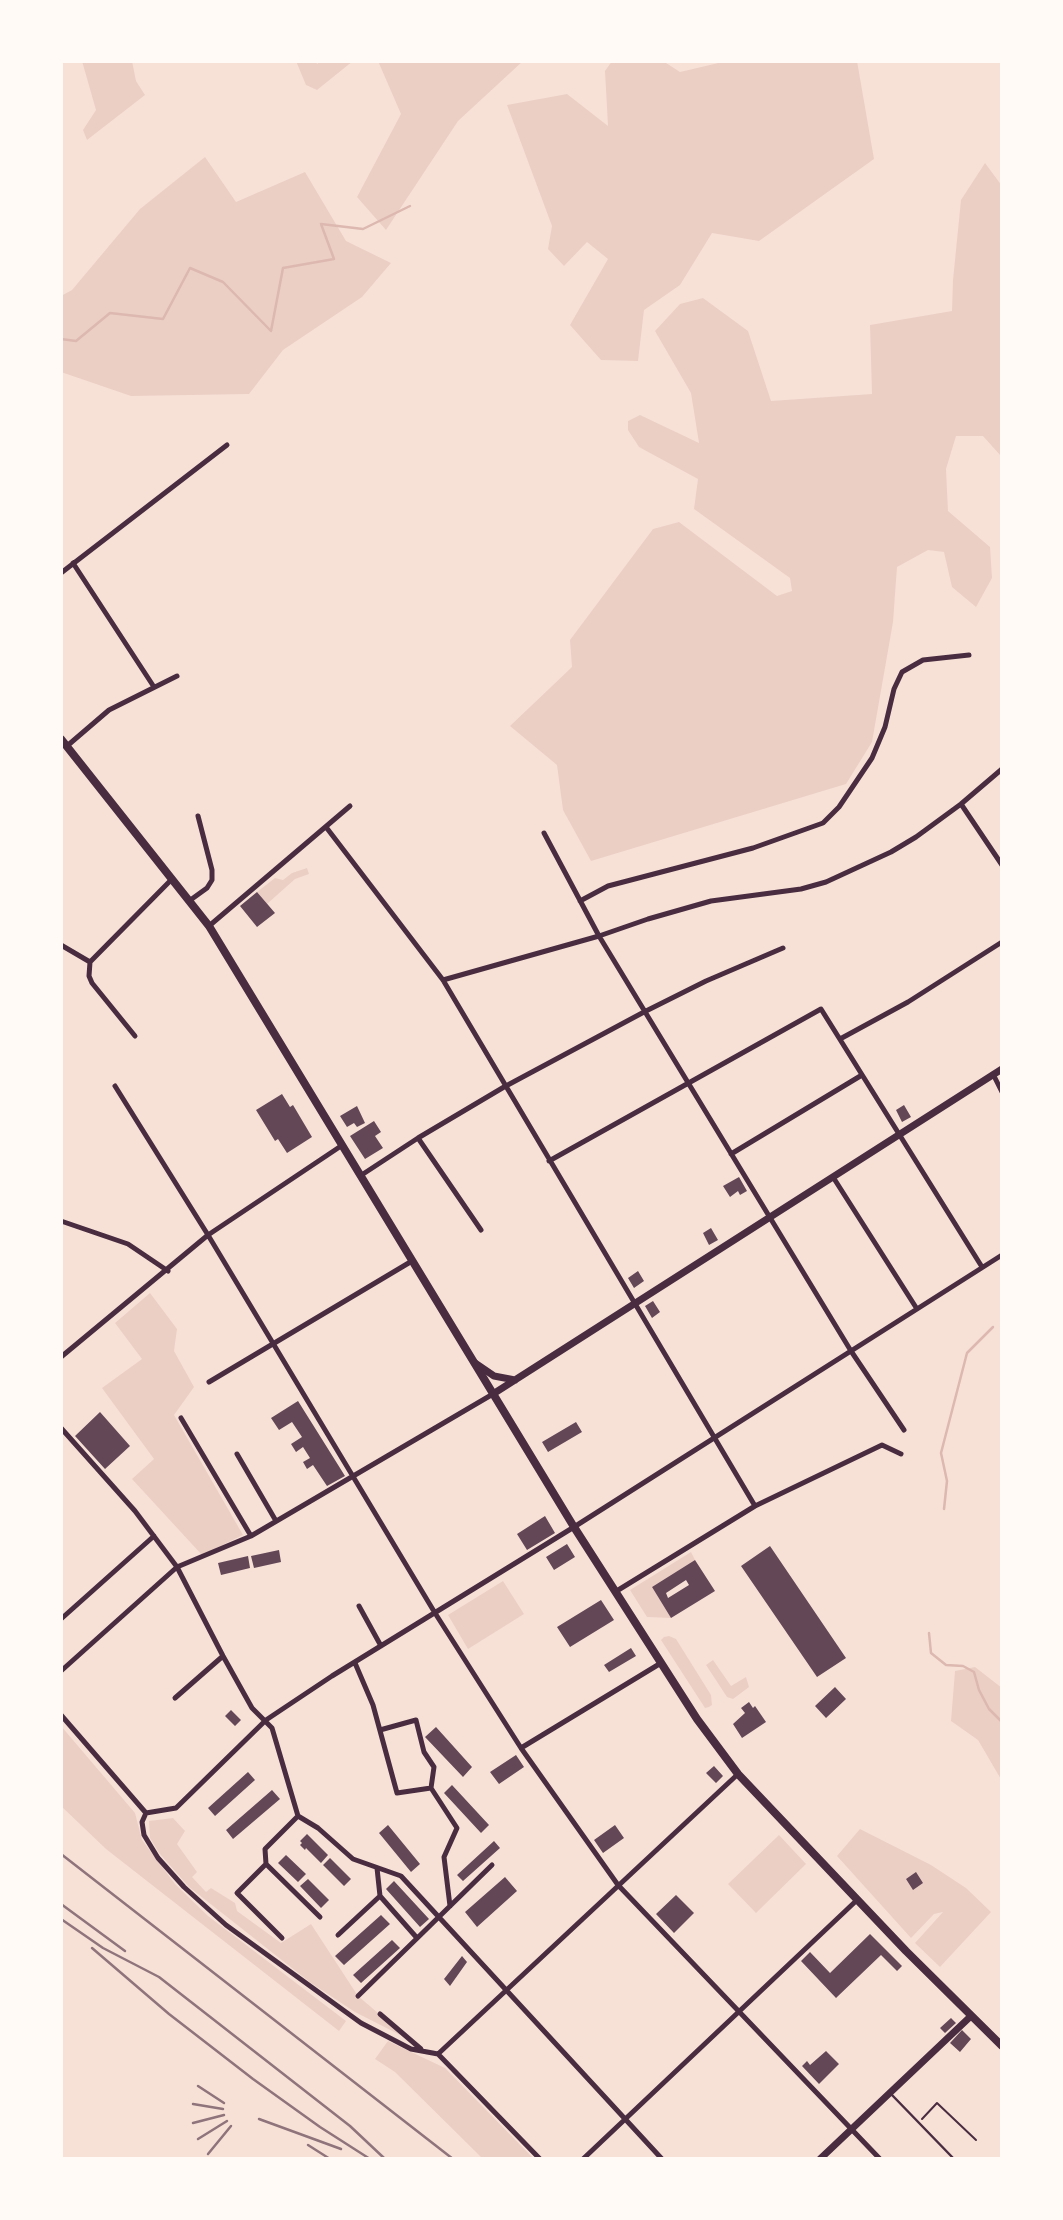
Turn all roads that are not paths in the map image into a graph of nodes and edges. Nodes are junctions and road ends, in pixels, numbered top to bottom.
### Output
1 (227, 445) dead end
2 (73, 563) junction
3 (61, 573) edge
4 (969, 655) dead end
5 (177, 676) dead end
6 (154, 687) junction
7 (61, 738) edge
8 (67, 746) junction
9 (1002, 769) edge
10 (961, 804) junction
11 (350, 806) dead end
12 (198, 816) dead end
13 (326, 827) junction
14 (544, 833) dead end
15 (1002, 865) edge
16 (172, 879) junction
17 (189, 901) junction
18 (580, 901) junction
19 (209, 926) junction
20 (599, 936) junction
21 (1002, 942) edge
22 (61, 945) edge
23 (783, 948) dead end
24 (90, 962) junction
25 (443, 980) junction
26 (645, 1012) junction
27 (135, 1036) dead end
28 (840, 1039) junction
29 (1002, 1069) edge
30 (862, 1074) junction
31 (993, 1074) junction
32 (688, 1083) junction
33 (115, 1086) dead end
34 (505, 1087) junction
35 (1002, 1092) edge
36 (900, 1134) junction
37 (418, 1138) junction
38 (341, 1146) junction
39 (731, 1154) junction
40 (549, 1161) junction
41 (360, 1176) junction
42 (833, 1177) junction
43 (770, 1218) junction
44 (61, 1221) edge
45 (481, 1230) dead end
46 (208, 1235) junction
47 (1002, 1255) edge
48 (412, 1261) junction
49 (982, 1267) junction
50 (168, 1270) junction
51 (636, 1305) junction
52 (917, 1309) junction
53 (273, 1343) junction
54 (851, 1351) junction
55 (61, 1357) edge
56 (473, 1362) junction
57 (516, 1380) junction
58 (209, 1381) dead end
59 (493, 1394) junction
60 (181, 1418) dead end
61 (61, 1429) edge
62 (904, 1430) dead end
63 (714, 1438) junction
64 (237, 1454) dead end
65 (901, 1454) dead end
66 (354, 1477) junction
67 (755, 1506) junction
68 (276, 1521) junction
69 (574, 1527) junction
70 (154, 1536) junction
71 (251, 1536) junction
72 (177, 1567) junction
73 (615, 1592) junction
74 (359, 1606) dead end
75 (435, 1613) junction
76 (61, 1619) edge
77 (382, 1646) junction
78 (223, 1657) junction
79 (355, 1662) junction
80 (661, 1663) junction
81 (61, 1671) edge
82 (175, 1698) dead end
83 (61, 1715) edge
84 (266, 1720) junction
85 (380, 1730) junction
86 (521, 1748) junction
87 (738, 1774) junction
88 (431, 1788) junction
89 (146, 1813) junction
90 (298, 1816) junction
91 (266, 1864) junction
92 (492, 1865) dead end
93 (377, 1868) junction
94 (618, 1885) junction
95 (380, 1896) junction
96 (857, 1900) junction
97 (450, 1906) junction
98 (440, 1916) junction
99 (320, 1917) dead end
100 (338, 1935) dead end
101 (282, 1938) dead end
102 (417, 1938) junction
103 (505, 1991) junction
104 (358, 1996) dead end
105 (740, 2011) junction
106 (380, 2014) dead end
107 (971, 2016) junction
108 (1002, 2046) edge
109 (424, 2051) junction
110 (438, 2053) junction
111 (890, 2093) junction
112 (625, 2119) junction
113 (852, 2128) junction
114 (540, 2159) edge
115 (583, 2159) edge
116 (662, 2159) edge
117 (820, 2159) edge
118 (880, 2159) edge
119 (954, 2159) edge

1 - 2 street
2 - 3 street
2 - 6 street
4 - 18 street
5 - 6 street
6 - 8 street
7 - 8 main road
8 - 16 main road
9 - 10 street
10 - 15 street
10 - 20 street
11 - 13 street
12 - 17 street
13 - 19 street
13 - 25 street
14 - 18 street
16 - 17 main road
16 - 24 street
17 - 19 main road
18 - 20 street
19 - 38 main road
20 - 25 street
20 - 26 street
21 - 28 street
22 - 24 street
23 - 26 street
24 - 27 street
25 - 34 street
26 - 32 street
26 - 34 street
28 - 30 street
28 - 32 street
29 - 31 street
30 - 36 street
30 - 39 street
31 - 35 street
31 - 36 street
32 - 39 street
32 - 40 street
33 - 46 street
34 - 37 street
34 - 40 street
36 - 42 street
36 - 49 street
37 - 41 street
37 - 45 street
38 - 41 main road
38 - 46 street
39 - 43 street
40 - 51 street
41 - 48 main road
42 - 43 street
42 - 52 street
43 - 51 street
43 - 54 street
44 - 50 street
46 - 50 street
46 - 53 street
47 - 49 street
48 - 53 street
48 - 56 main road
49 - 52 street
50 - 55 street
51 - 57 street
51 - 63 street
52 - 54 street
53 - 58 street
53 - 66 street
54 - 62 street
54 - 63 street
56 - 57 street
56 - 59 main road
57 - 59 street
59 - 66 street
59 - 69 main road
60 - 71 street
61 - 70 street
63 - 67 street
63 - 69 street
64 - 68 street
65 - 67 street
66 - 68 street
66 - 75 street
67 - 73 street
68 - 71 street
69 - 73 main road
69 - 75 street
70 - 72 street
70 - 76 street
71 - 72 street
72 - 78 street
72 - 81 street
73 - 80 main road
74 - 77 street
75 - 77 street
75 - 86 street
77 - 79 street
78 - 82 street
78 - 84 street
79 - 84 street
79 - 85 street
80 - 86 street
80 - 87 main road
83 - 89 street
84 - 89 street
84 - 90 street
85 - 88 street
85 - 88 street
86 - 94 street
87 - 94 street
87 - 96 main road
88 - 97 street
89 - 109 street
90 - 91 street
90 - 93 street
91 - 99 street
91 - 101 street
92 - 97 street
93 - 95 street
93 - 98 street
94 - 103 street
94 - 105 street
95 - 100 street
95 - 102 street
96 - 105 street
96 - 107 main road
97 - 98 street
98 - 102 street
98 - 103 street
102 - 104 street
103 - 110 street
103 - 112 street
105 - 112 street
105 - 113 street
106 - 109 street
107 - 108 main road
107 - 111 street
109 - 110 street
110 - 114 street
111 - 113 street
111 - 119 lane
112 - 115 street
112 - 116 street
113 - 117 street
113 - 118 street

